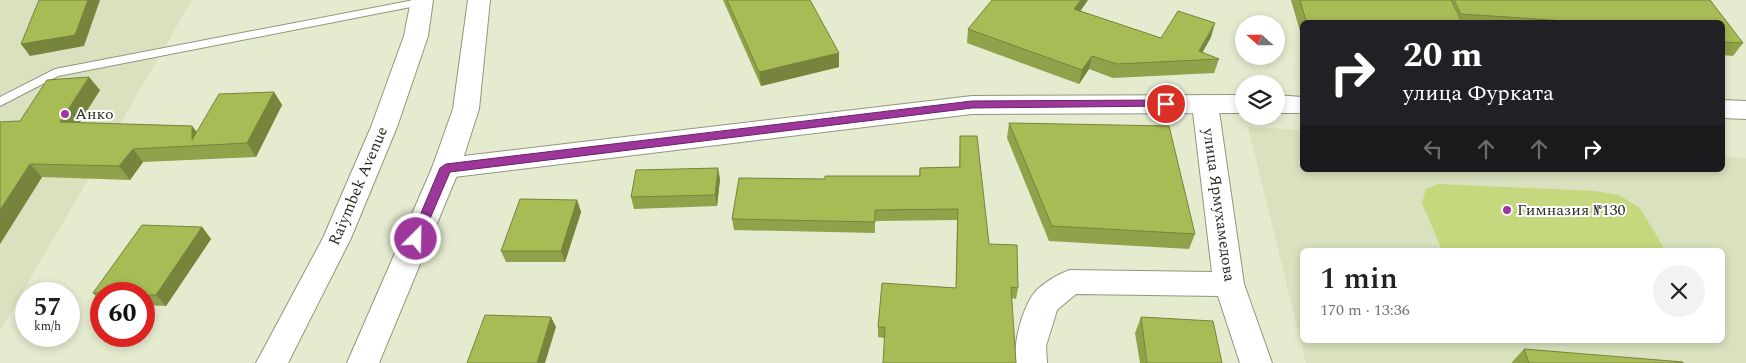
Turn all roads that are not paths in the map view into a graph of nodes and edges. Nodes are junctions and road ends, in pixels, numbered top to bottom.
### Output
1 (479, 0) edge
2 (422, 1) edge
3 (0, 102) edge
4 (1205, 104) junction
5 (1235, 104) edge
6 (1285, 104) edge
7 (1300, 105) edge
8 (1725, 109) edge
9 (1746, 110) edge
10 (446, 168) junction
11 (1229, 284) junction
12 (272, 363) edge
13 (363, 363) edge
14 (1031, 363) edge
15 (1256, 363) edge

1 - 10 street
2 - 3 lane
2 - 12 street, Raiymbek Avenue
4 - 5 street
4 - 10 street
4 - 11 street, улица Ярмухамедова
6 - 7 street
8 - 9 street
10 - 13 street
11 - 14 street
11 - 15 street, улица Ярмухамедова

